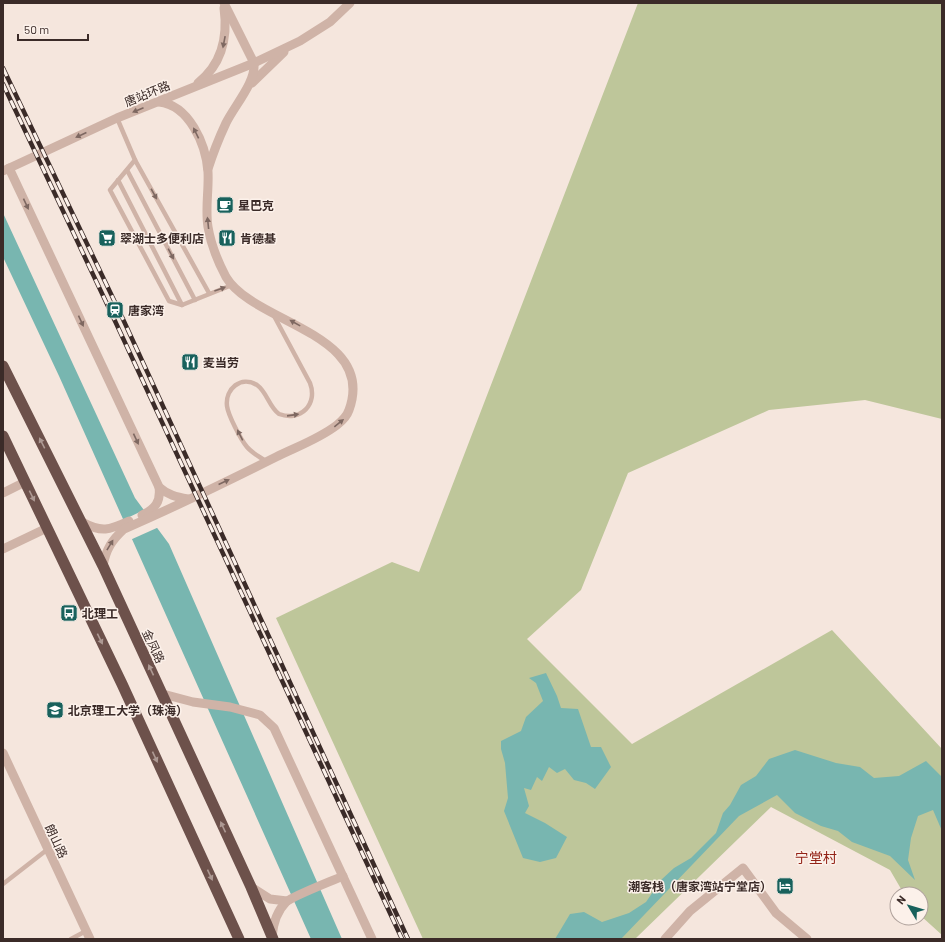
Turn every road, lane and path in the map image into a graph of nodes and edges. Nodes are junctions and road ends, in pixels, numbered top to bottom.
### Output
1 (224, 3) edge
2 (350, 3) edge
3 (300, 40) junction
4 (254, 63) junction
5 (192, 88) junction
6 (246, 90) junction
7 (159, 102) junction
8 (117, 118) junction
9 (135, 160) junction
10 (6, 170) edge
11 (127, 170) junction
12 (208, 170) junction
13 (118, 180) junction
14 (232, 285) junction
15 (209, 293) junction
16 (195, 300) junction
17 (182, 305) junction
18 (272, 312) junction
19 (3, 367) edge
20 (3, 436) edge
21 (267, 462) junction
22 (25, 482) junction
23 (159, 487) junction
24 (3, 493) edge
25 (188, 499) junction
26 (155, 512) junction
27 (82, 522) junction
28 (123, 527) junction
29 (47, 528) junction
30 (3, 549) edge
31 (103, 566) junction
32 (163, 694) junction
33 (3, 753) edge
34 (48, 849) junction
35 (343, 876) junction
36 (3, 884) edge
37 (251, 887) junction
38 (290, 900) junction
39 (88, 935) edge
40 (273, 938) edge
41 (70, 939) edge
42 (240, 939) edge
43 (372, 939) edge
44 (665, 939) edge
45 (807, 939) edge

1 - 4 street
1 -> 5 street
2 - 3 street
3 - 4 street, 唐站环路
3 - 6 street
4 - 5 street, 唐站环路
4 - 6 street
5 - 7 street, 唐站环路
6 - 12 street
7 -> 8 street, 唐站环路
12 -> 7 street
8 - 9 lane
8 -> 10 street, 唐站环路
9 - 11 lane
9 -> 15 lane
10 -> 23 street
11 - 13 lane
11 -> 16 lane
14 -> 12 street
13 - 17 lane
13 - 17 lane
15 -> 14 lane
14 - 18 street
15 - 16 lane
16 - 17 lane
21 -> 18 street
21 -> 18 lane
27 -> 19 highway, 金凤路
20 - 22 highway
25 -> 21 street
22 - 24 street
22 -> 29 highway
23 - 25 street
23 - 26 street
25 - 26 street
26 - 28 street
27 - 28 street
27 - 31 highway, 金凤路
31 -> 28 street
29 - 30 street
29 -> 42 highway
32 -> 31 highway, 金凤路
32 - 35 street
37 -> 32 highway, 金凤路
33 - 34 street, 朗山路
34 - 36 lane
34 - 39 street, 朗山路
35 - 38 street
35 - 43 street
37 - 38 street
37 - 40 highway, 金凤路
38 - 40 street
39 - 41 lane
44 - 45 street

